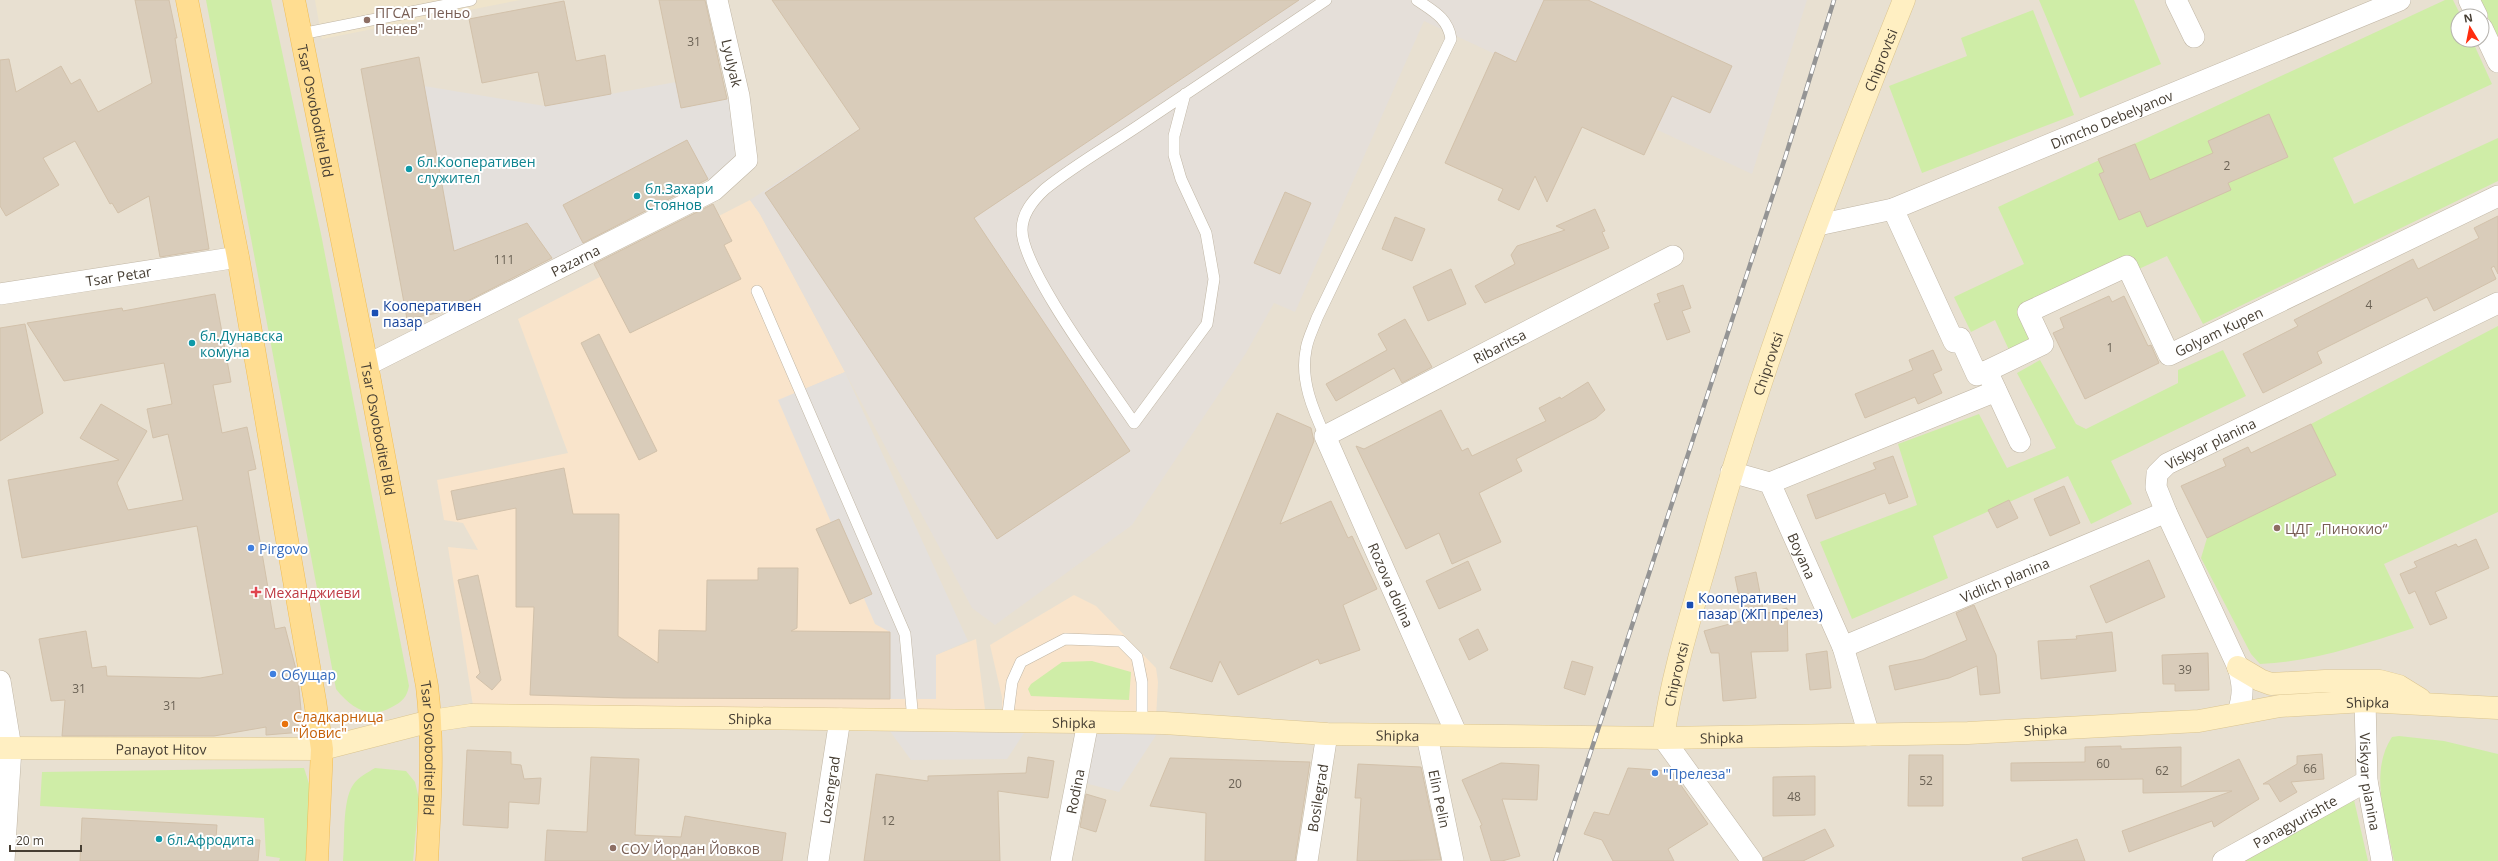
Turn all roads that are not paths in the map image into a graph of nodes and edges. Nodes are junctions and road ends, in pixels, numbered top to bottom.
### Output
1 (187, 0) edge
2 (294, 0) edge
3 (471, 0) edge
4 (717, 0) edge
5 (1326, 0) edge
6 (1417, 0) edge
7 (1904, 0) edge
8 (2176, 0) edge
9 (2400, 0) edge
10 (300, 34) junction
11 (2194, 37) dead end
12 (2490, 45) edge
13 (2498, 62) edge
14 (1185, 94) junction
15 (744, 127) joint
16 (2498, 196) edge
17 (1893, 209) junction
18 (1818, 225) junction
19 (1672, 256) dead end
20 (238, 257) junction
21 (757, 292) dead end
22 (0, 294) edge
23 (2498, 303) edge
24 (367, 366) junction
25 (1987, 371) junction
26 (1996, 391) junction
27 (1325, 436) junction
28 (2020, 442) dead end
29 (1731, 472) junction
30 (1770, 483) junction
31 (2166, 512) junction
32 (1843, 647) junction
33 (2238, 667) junction
34 (0, 680) edge
35 (2365, 700) junction
36 (2424, 702) junction
37 (2475, 707) junction
38 (2498, 708) edge
39 (2238, 712) junction
40 (2498, 718) edge
41 (840, 719) junction
42 (913, 720) junction
43 (431, 721) junction
44 (1007, 721) junction
45 (1088, 722) junction
46 (1142, 722) junction
47 (1327, 734) junction
48 (1457, 735) junction
49 (1869, 735) junction
50 (1427, 736) junction
51 (1663, 738) junction
52 (5, 748) edge
53 (322, 749) junction
54 (2367, 781) junction
55 (4, 861) edge
56 (317, 861) edge
57 (427, 861) edge
58 (818, 861) edge
59 (1061, 861) edge
60 (1307, 861) edge
61 (1453, 861) edge
62 (1752, 861) edge
63 (2223, 861) edge
64 (2382, 861) edge

1 - 20 main road
2 - 10 main road, Tsar Osvoboditel Bld
3 - 10 lane
4 - 15 street, Lyulyak
5 - 14 lane
6 - 27 lane
7 - 18 main road, Chiprovtsi
8 - 11 street
9 - 17 street, Dimcho Debelyanov
10 - 24 main road, Tsar Osvoboditel Bld
12 - 13 street
14 - 14 lane
15 - 24 street, Pazarna
16 - 25 street, Golyam Kupen
17 - 18 street, Dimcho Debelyanov
17 - 25 street
18 - 29 main road, Chiprovtsi
19 - 27 street, Ribaritsa
20 - 22 street, Tsar Petar
20 - 53 main road
21 - 42 lane
23 - 31 street, Viskyar planina
24 - 43 main road, Tsar Osvoboditel Bld
25 - 26 street
26 - 28 street
26 - 30 street
27 - 48 street, Rozova dolina
29 - 30 street
29 - 51 main road, Chiprovtsi
30 - 32 street, Boyana
31 - 32 street, Vidlich planina
31 - 33 street, Viskyar planina
32 - 49 street, Boyana
33 - 36 main road
33 - 39 street, Viskyar planina
34 - 52 street
35 - 36 main road, Shipka
35 - 39 main road, Shipka
35 - 54 street, Viskyar planina
36 - 37 main road, Shipka
37 - 38 main road, Shipka
37 - 40 main road, Shipka
39 - 49 main road, Shipka
41 - 42 main road, Shipka
41 - 43 main road, Shipka
41 - 58 street, Lozengrad
42 - 44 main road, Shipka
43 - 53 main road, Shipka
43 - 57 main road, Tsar Osvoboditel Bld
44 - 45 main road, Shipka
44 - 46 lane
45 - 46 main road, Shipka
45 - 59 street, Rodina
46 - 47 main road, Shipka
47 - 50 main road, Shipka
47 - 60 street, Bosilegrad
48 - 50 main road, Shipka
48 - 51 main road, Shipka
49 - 51 main road, Shipka
50 - 61 street, Elin Pelin
51 - 62 street
52 - 53 main road, Panayot Hitov
52 - 55 street
53 - 56 main road
54 - 63 street, Panagyurishte
54 - 64 street, Viskyar planina

